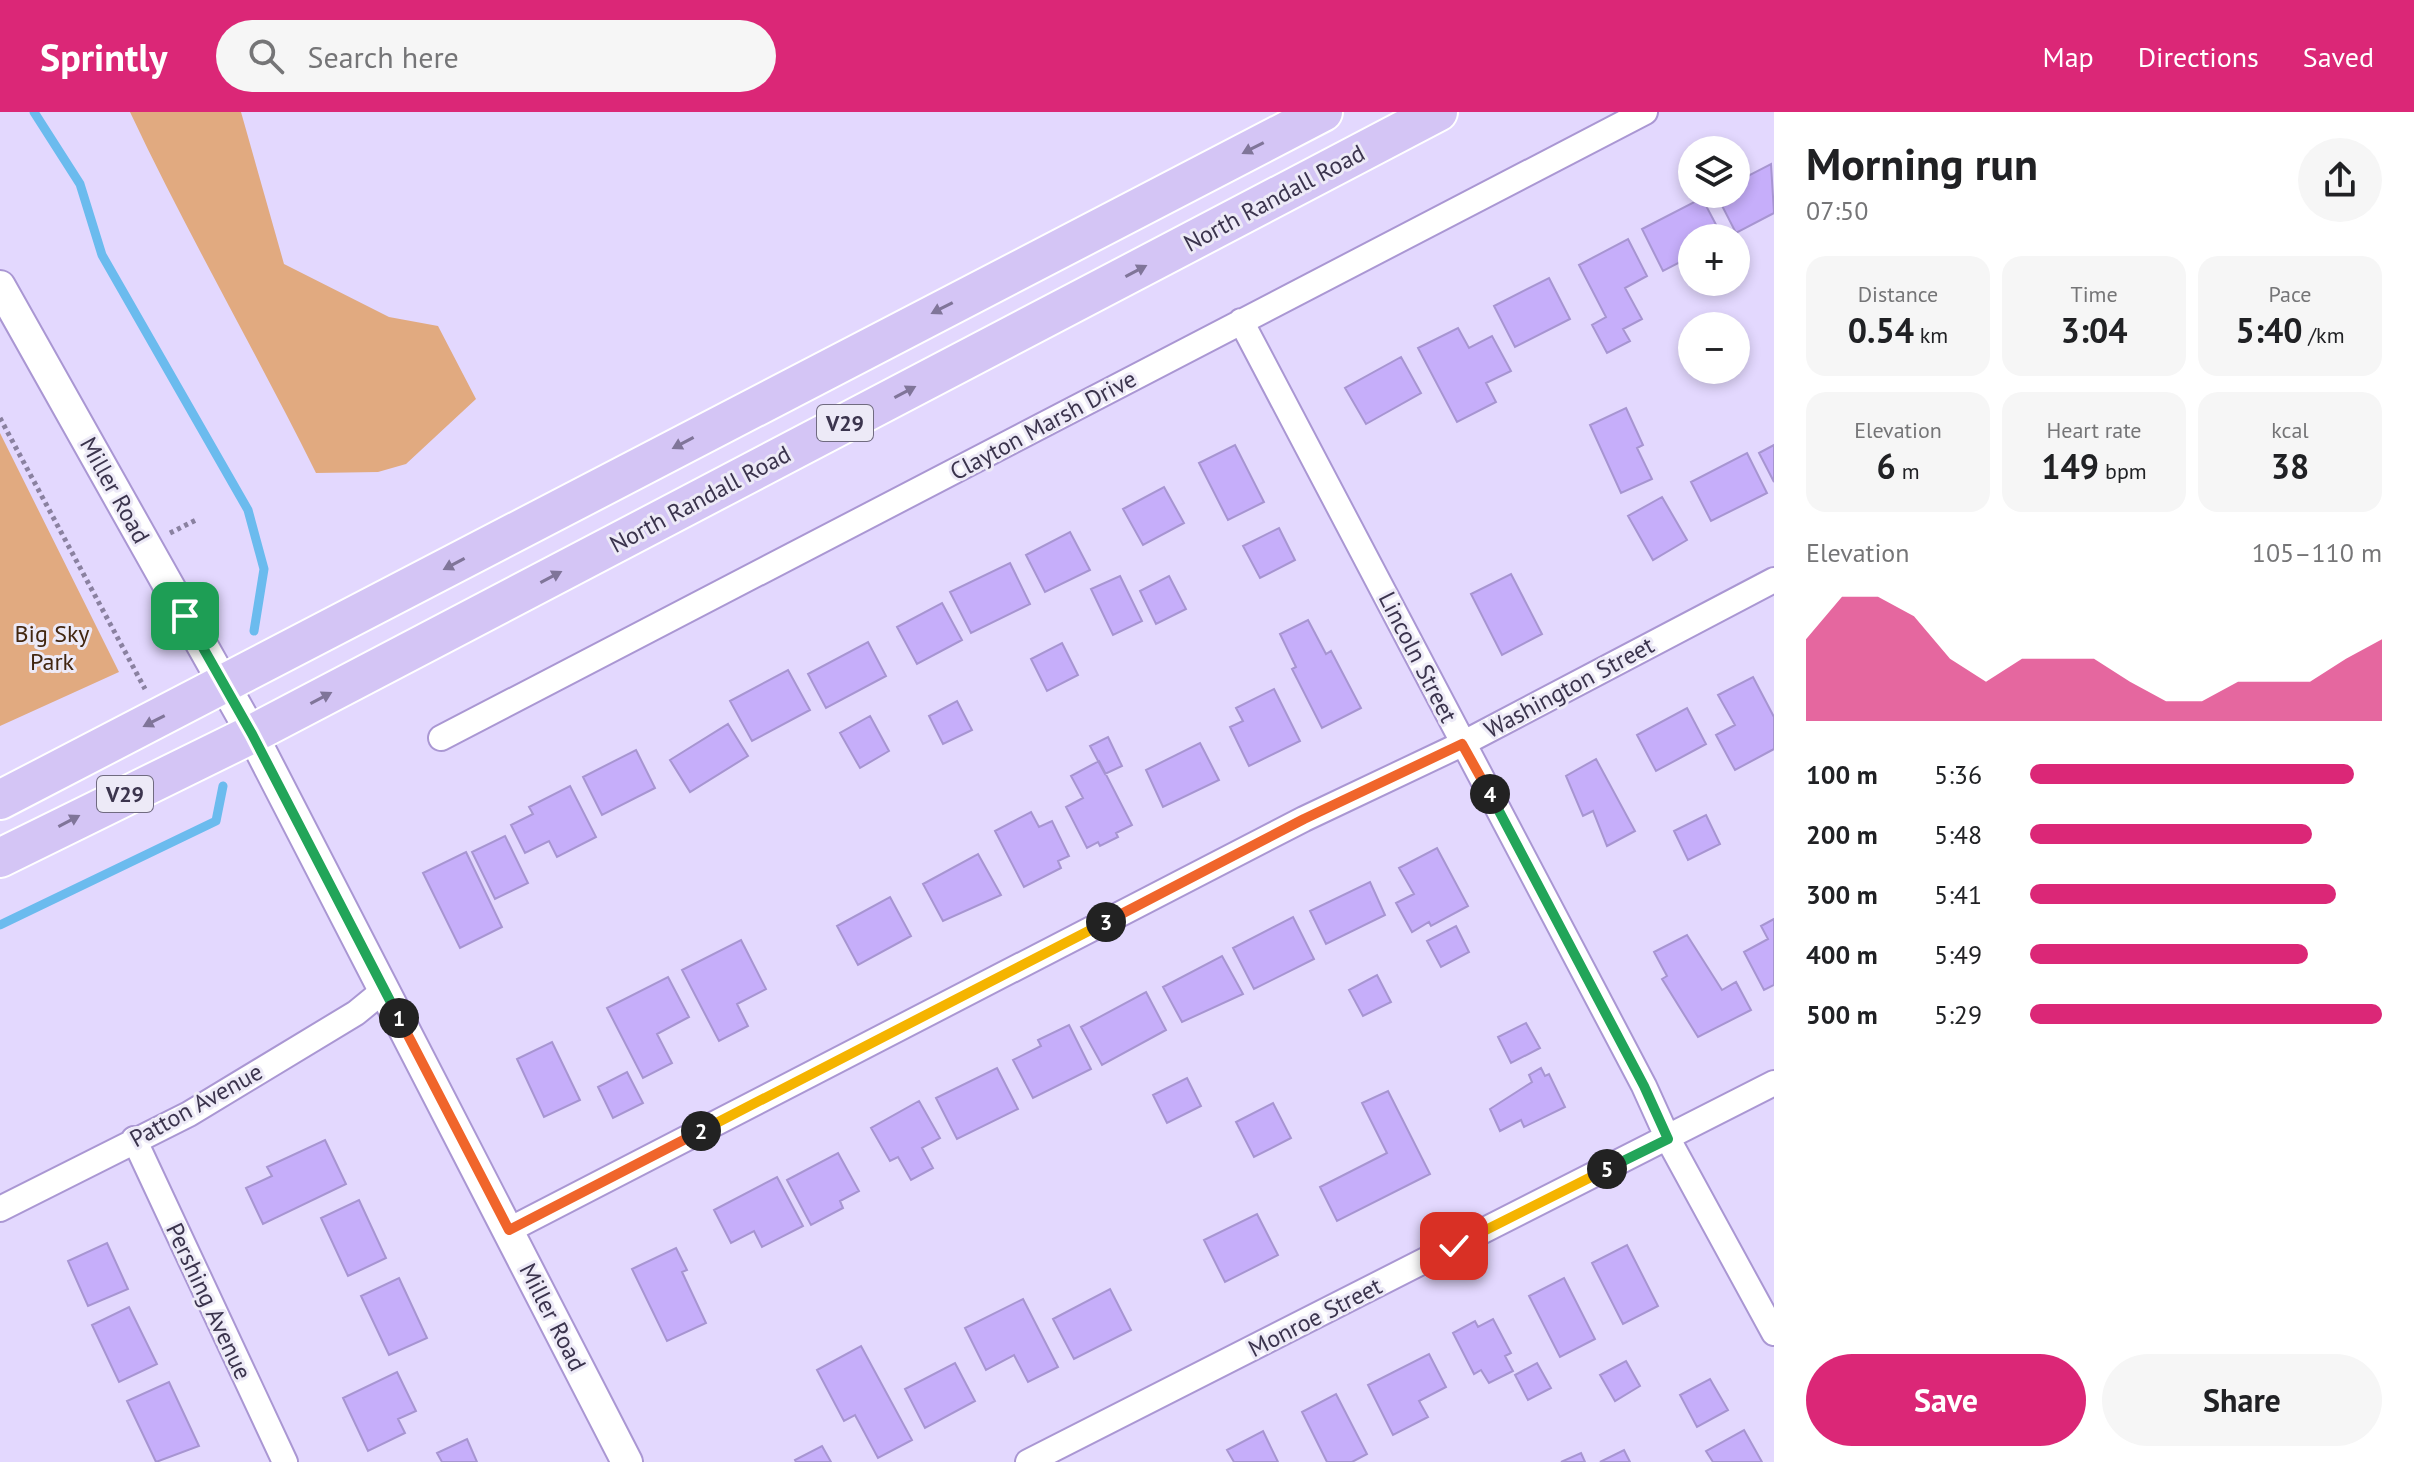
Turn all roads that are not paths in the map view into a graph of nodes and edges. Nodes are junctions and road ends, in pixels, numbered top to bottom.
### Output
1 (1323, 112) edge
2 (1438, 112) edge
3 (1645, 112) edge
4 (0, 286) edge
5 (1241, 321) junction
6 (1774, 580) edge
7 (224, 686) junction
8 (252, 734) junction
9 (441, 738) dead end
10 (1462, 744) junction
11 (0, 800) edge
12 (0, 858) edge
13 (384, 990) junction
14 (1774, 1083) edge
15 (134, 1139) junction
16 (1668, 1139) junction
17 (0, 1209) edge
18 (509, 1230) junction
19 (1774, 1333) edge
20 (285, 1462) edge
21 (627, 1462) edge
22 (1028, 1462) edge

1 -> 7 main road, V29
8 -> 2 main road, North Randall Road / V29
3 - 5 street, Clayton Marsh Drive
4 - 7 street, Miller Road
5 - 9 street, Clayton Marsh Drive
5 - 10 street, Lincoln Street
6 - 10 street, Washington Street
7 - 8 street, Miller Road
7 -> 11 main road, V29
12 -> 8 main road, North Randall Road / V29
8 - 13 street, Miller Road
10 - 16 street, Lincoln Street
10 - 18 street, Washington Street
13 - 15 street, Patton Avenue
13 - 18 street, Miller Road
14 - 16 street, Monroe Street
15 - 17 street, Patton Avenue
15 - 20 street, Pershing Avenue
16 - 19 street, Lincoln Street
16 - 22 street, Monroe Street
18 - 21 street, Miller Road

